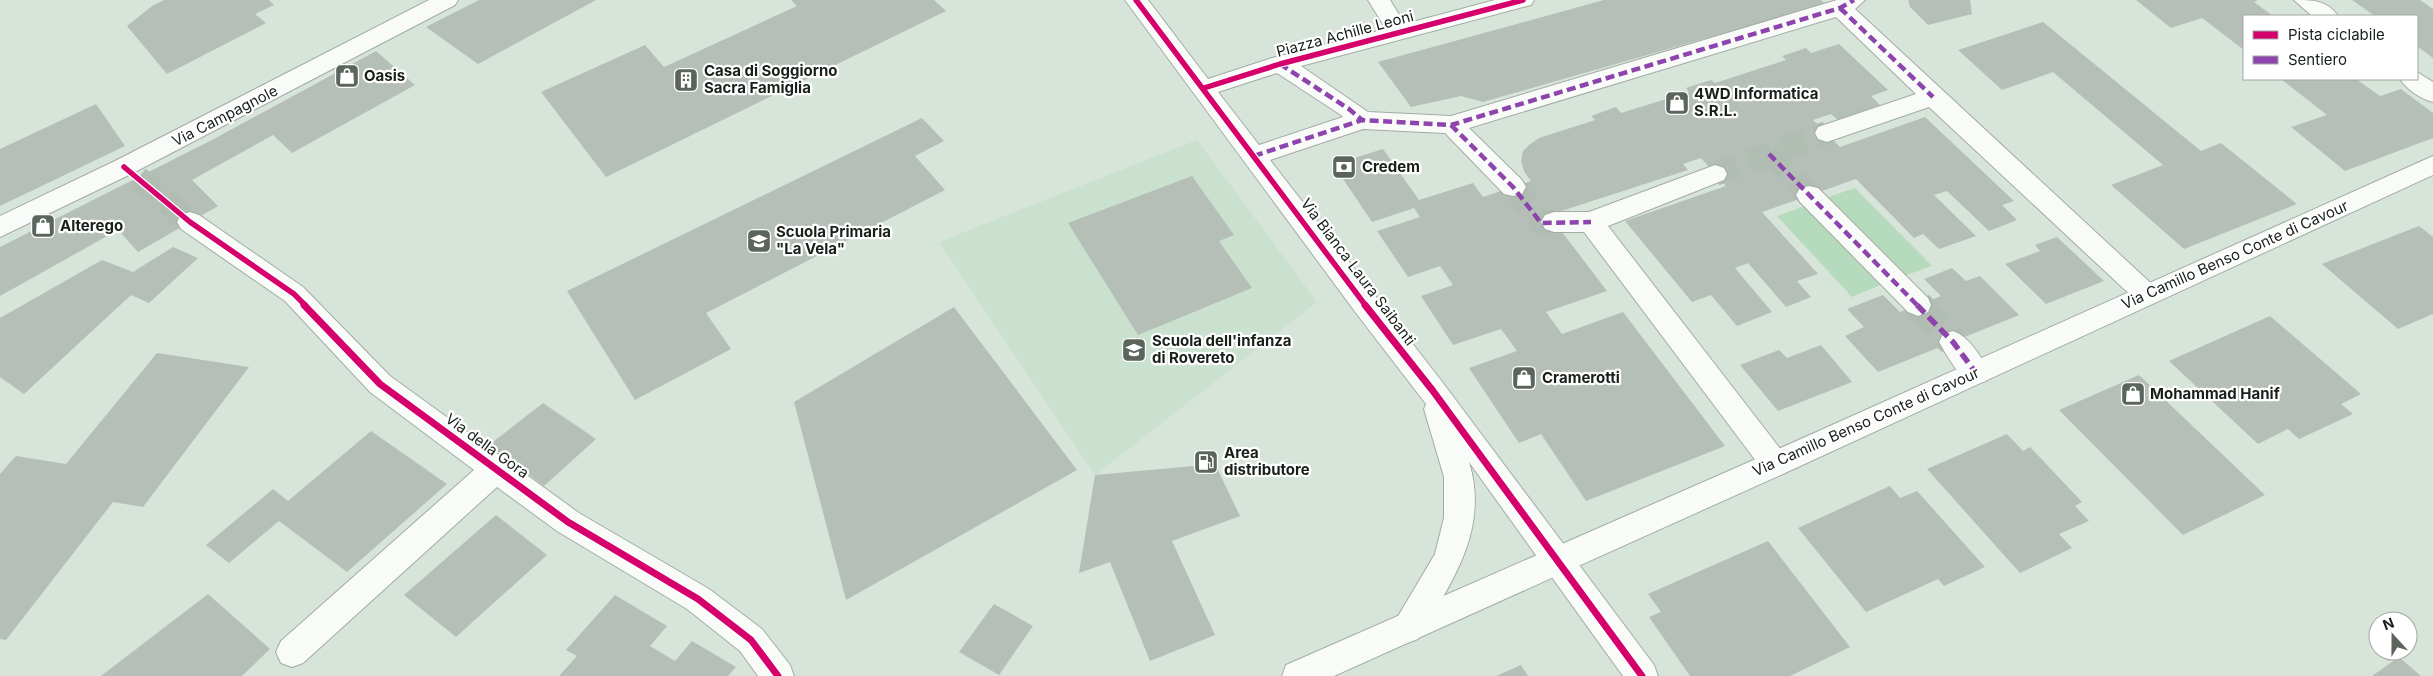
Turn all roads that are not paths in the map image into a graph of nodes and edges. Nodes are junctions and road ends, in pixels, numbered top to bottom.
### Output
1 (447, 0) edge
2 (1136, 0) edge
3 (1379, 0) edge
4 (1523, 0) edge
5 (2305, 0) edge
6 (1847, 4) edge
7 (2326, 15) edge
8 (1399, 32) junction
9 (1280, 64) junction
10 (2413, 80) edge
11 (1204, 88) junction
12 (2433, 94) edge
13 (1933, 97) junction
14 (1362, 120) junction
15 (1451, 125) junction
16 (1827, 133) tunnel mouth
17 (1254, 156) junction
18 (2433, 165) edge
19 (1715, 174) tunnel mouth
20 (1512, 187) tunnel mouth
21 (1809, 196) tunnel mouth
22 (190, 222) tunnel mouth
23 (1554, 222) tunnel mouth
24 (1591, 222) junction
25 (0, 227) edge
26 (2147, 294) junction
27 (1918, 305) tunnel mouth
28 (1953, 342) tunnel mouth
29 (1976, 372) junction
30 (1433, 391) junction
31 (1775, 464) junction
32 (497, 468) junction
33 (1560, 560) junction
34 (1406, 628) junction
35 (292, 652) dead end
36 (778, 676) edge
37 (1298, 676) edge
38 (1642, 676) edge

1 - 25 street, Via Campagnole
2 - 11 street, Via Bianca Laura Saibanti
3 - 8 street
4 - 8 street, Piazza Achille Leoni
5 - 7 street
6 - 13 street
6 - 15 street
8 - 9 street, Piazza Achille Leoni
9 - 11 street, Piazza Achille Leoni
9 - 14 street
10 - 12 street
11 - 17 street, Via Bianca Laura Saibanti
13 - 16 street
13 - 26 street
14 - 15 street
14 - 17 street
15 - 20 street
17 - 30 street, Via Bianca Laura Saibanti
18 - 26 street, Via Camillo Benso Conte di Cavour
19 - 24 street
21 - 27 street
22 - 32 street, Via della Gora
23 - 24 street
24 - 31 street
26 - 29 street, Via Camillo Benso Conte di Cavour
28 - 29 street
29 - 31 street, Via Camillo Benso Conte di Cavour
30 - 33 street, Via Bianca Laura Saibanti
30 - 34 street, Via Bianca Laura Saibanti
31 - 33 street, Via Camillo Benso Conte di Cavour
32 - 35 street
32 - 36 street, Via della Gora
33 - 34 street, Via Camillo Benso Conte di Cavour
33 - 38 street, Via Bianca Laura Saibanti
34 - 37 street, Via Camillo Benso Conte di Cavour

